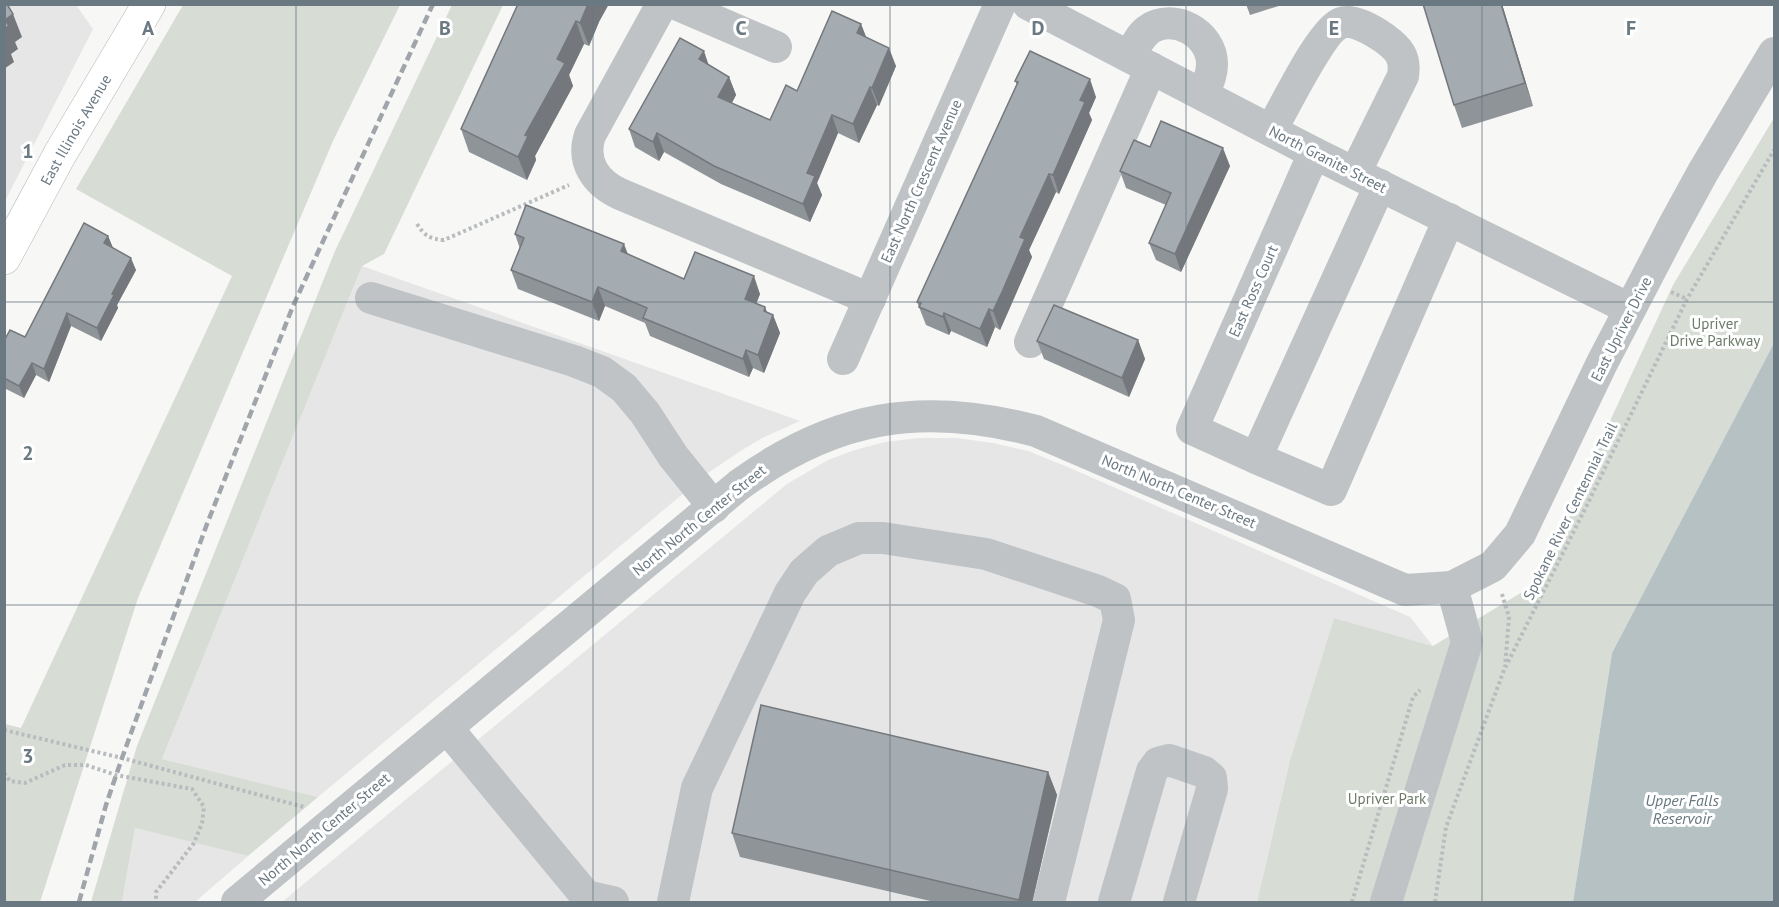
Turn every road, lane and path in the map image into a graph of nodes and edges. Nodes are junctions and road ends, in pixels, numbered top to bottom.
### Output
1 (663, 4) edge
2 (676, 4) edge
3 (1000, 4) edge
4 (1028, 4) edge
5 (146, 6) edge
6 (776, 47) dead end
7 (1774, 53) edge
8 (1140, 63) junction
9 (1203, 95) junction
10 (1271, 130) junction
11 (1774, 150) edge
12 (1314, 153) junction
13 (594, 174) junction
14 (1368, 179) junction
15 (1449, 219) junction
16 (417, 224) dead end
17 (4, 258) edge
18 (371, 298) dead end
19 (870, 299) junction
20 (1630, 309) junction
21 (1030, 342) dead end
22 (843, 359) dead end
23 (1256, 458) junction
24 (714, 507) junction
25 (1493, 566) junction
26 (1452, 587) junction
27 (1504, 670) junction
28 (1428, 682) dead end
29 (447, 728) junction
30 (4, 730) edge
31 (4, 773) edge
32 (340, 816) junction
33 (156, 903) edge
34 (237, 903) edge
35 (613, 903) edge
36 (673, 903) edge
37 (1050, 903) edge
38 (1114, 903) edge
39 (1179, 903) edge
40 (1352, 903) edge
41 (1386, 903) edge
42 (1435, 903) edge

1 - 13 street
2 - 6 street
3 - 19 street, East North Crescent Avenue
4 - 8 street, North Granite Street
5 - 17 main road, East Illinois Avenue
7 - 20 street, East Upriver Drive
8 - 9 street, North Granite Street
8 - 9 street
8 - 21 street
9 - 10 street, North Granite Street
10 - 12 street, North Granite Street
10 - 14 street
11 - 27 path, Spokane River Centennial Trail
12 - 14 street, North Granite Street
12 - 23 street, East Ross Court
13 - 16 path
13 - 19 street
14 - 15 street, North Granite Street
14 - 23 street
15 - 20 street, North Granite Street
15 - 23 street
18 - 24 street
19 - 22 street, East North Crescent Avenue
20 - 25 street, East Upriver Drive
24 - 26 street, North North Center Street
24 - 29 street, North North Center Street
25 - 26 street, East Upriver Drive
25 - 27 path
26 - 41 street
27 - 42 path, Spokane River Centennial Trail
28 - 40 path
29 - 32 street, North North Center Street
29 - 35 street
30 - 32 path
31 - 33 path
32 - 34 street, North North Center Street
36 - 37 street
38 - 39 street

